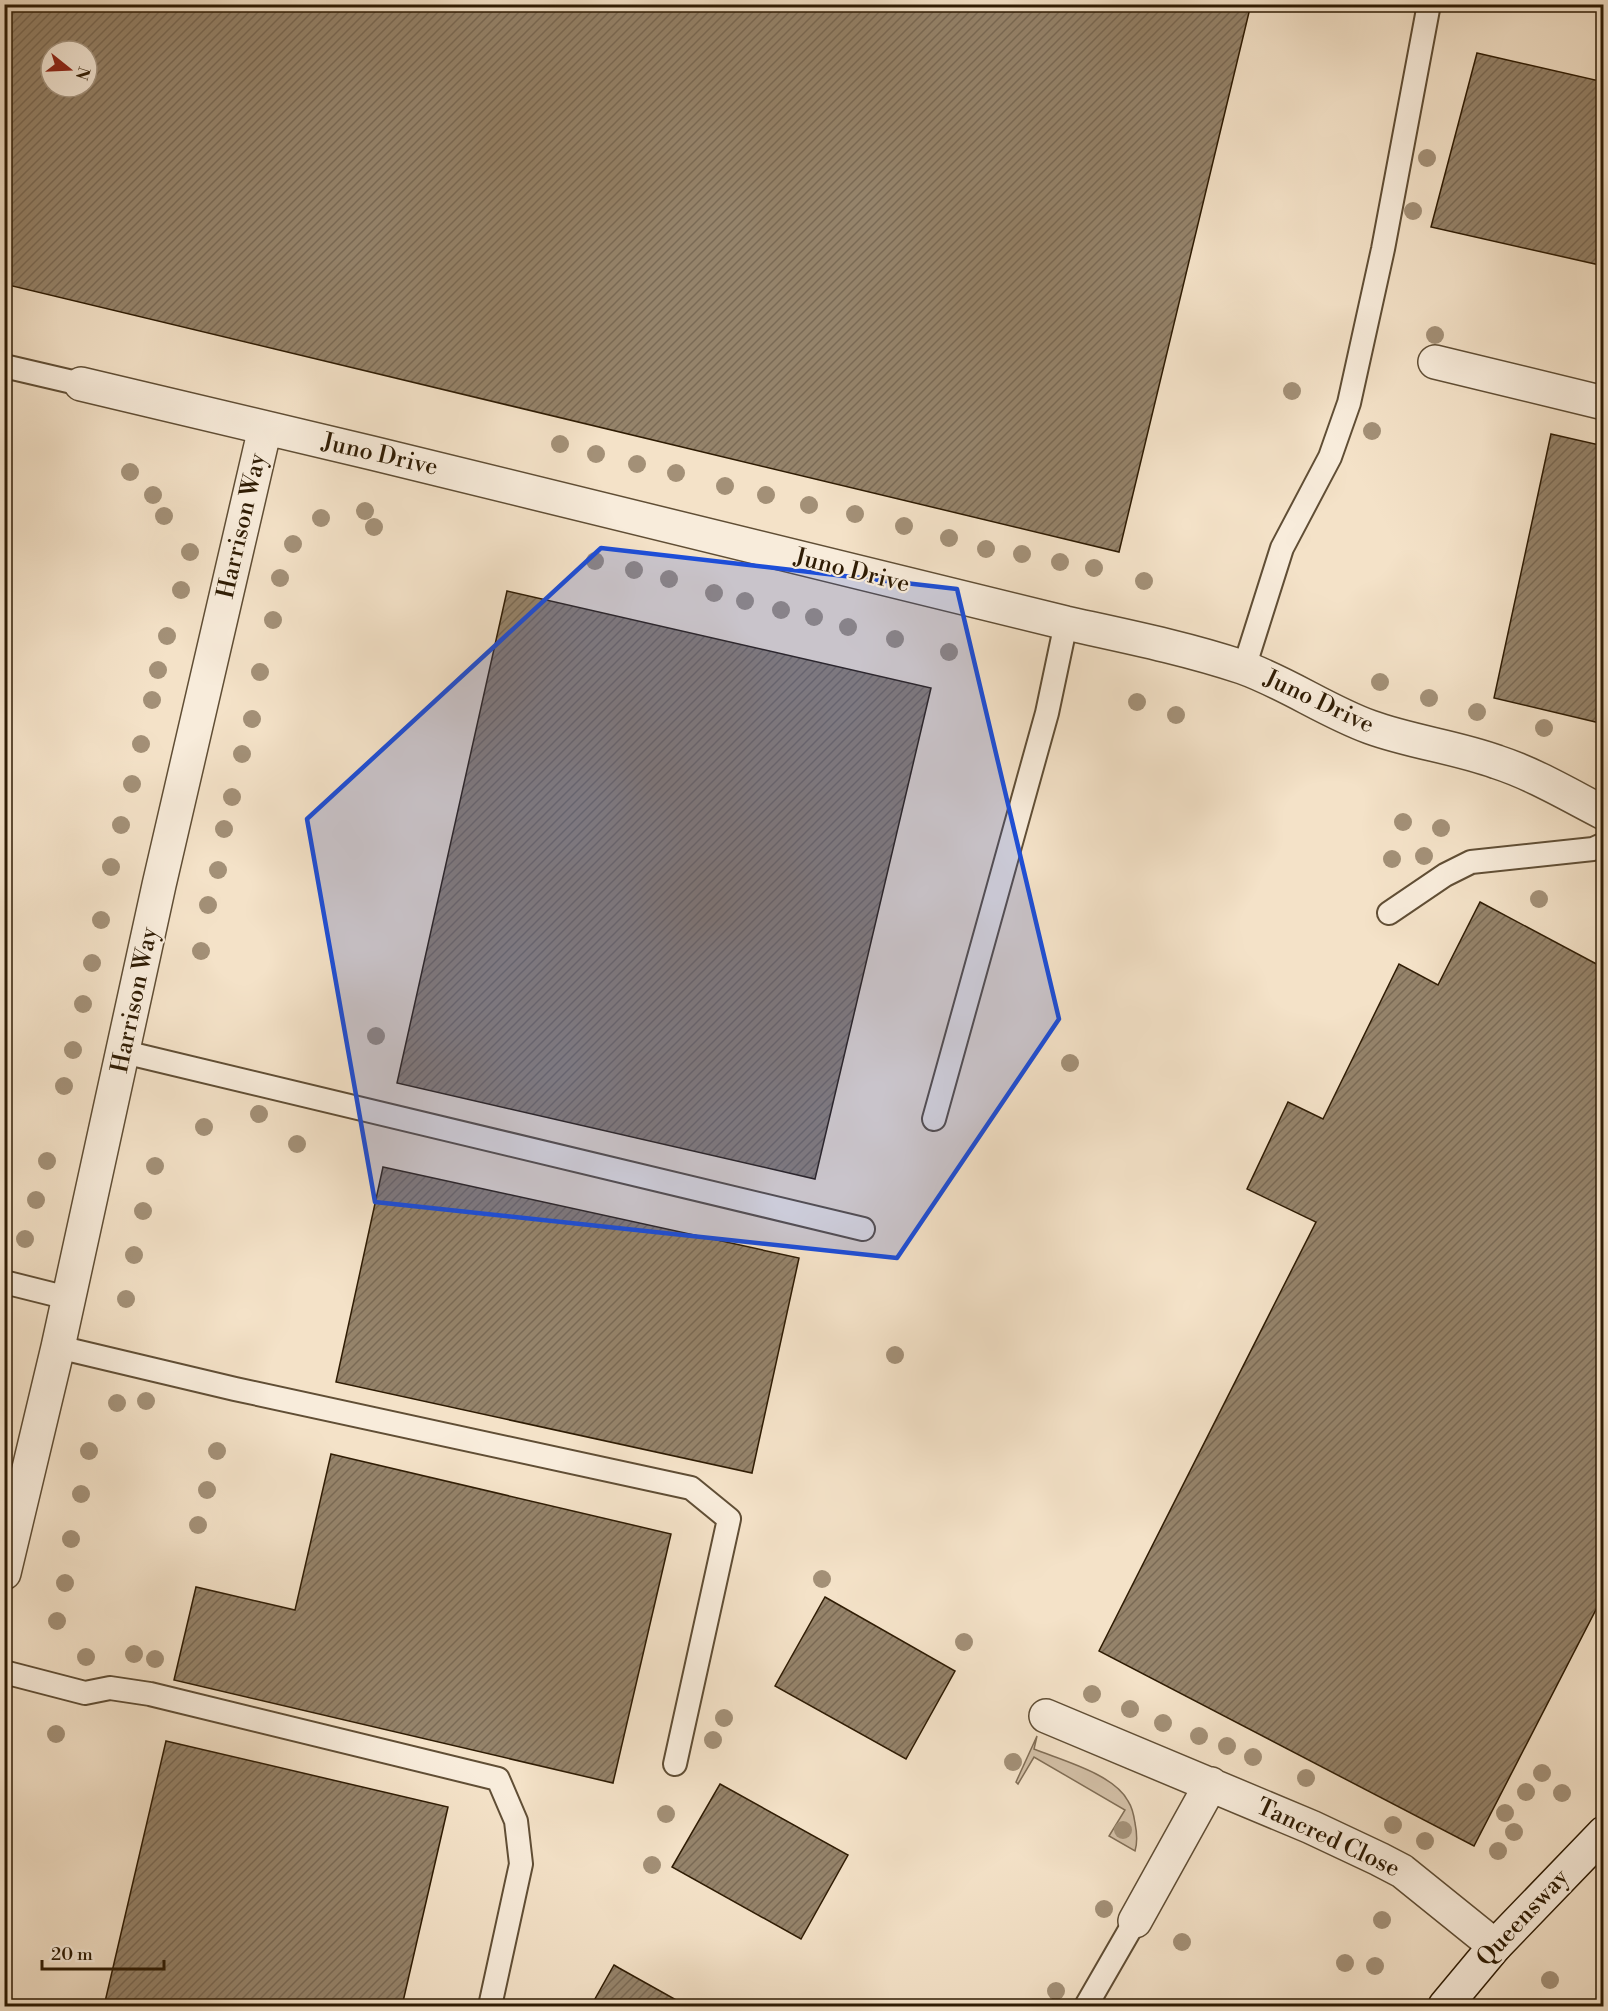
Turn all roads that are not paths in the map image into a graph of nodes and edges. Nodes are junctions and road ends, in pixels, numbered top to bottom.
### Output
1 (1429, 4) edge
2 (1435, 362) dead end
3 (4, 366) edge
4 (81, 384) joint
5 (1604, 403) edge
6 (265, 428) junction
7 (1066, 624) junction
8 (1244, 668) junction
9 (1604, 813) edge
10 (1604, 844) edge
11 (1389, 913) dead end
12 (124, 1052) junction
13 (934, 1119) dead end
14 (863, 1229) dead end
15 (4, 1282) edge
16 (68, 1298) junction
17 (58, 1347) junction
18 (4, 1573) edge
19 (4, 1672) edge
20 (1046, 1716) dead end
21 (675, 1764) dead end
22 (1211, 1784) junction
23 (1604, 1833) edge
24 (1135, 1921) joint
25 (1495, 1946) junction
26 (490, 2007) edge
27 (1086, 2007) edge
28 (1445, 2007) edge

1 - 8 lane
2 - 5 street
3 - 4 lane
4 - 6 street, Juno Drive
6 - 7 street, Juno Drive
6 - 12 street, Harrison Way
7 - 8 street, Juno Drive
7 - 13 lane
8 - 9 street, Juno Drive
10 - 11 lane
12 - 14 lane
12 - 16 street, Harrison Way
15 - 16 lane
16 - 17 street, Harrison Way
17 - 18 street, Harrison Way
17 - 21 lane
19 - 26 lane
20 - 22 street, Tancred Close
22 - 24 street
22 - 25 street, Tancred Close
23 - 25 street, Queensway
24 - 27 lane
25 - 28 street, Queensway

